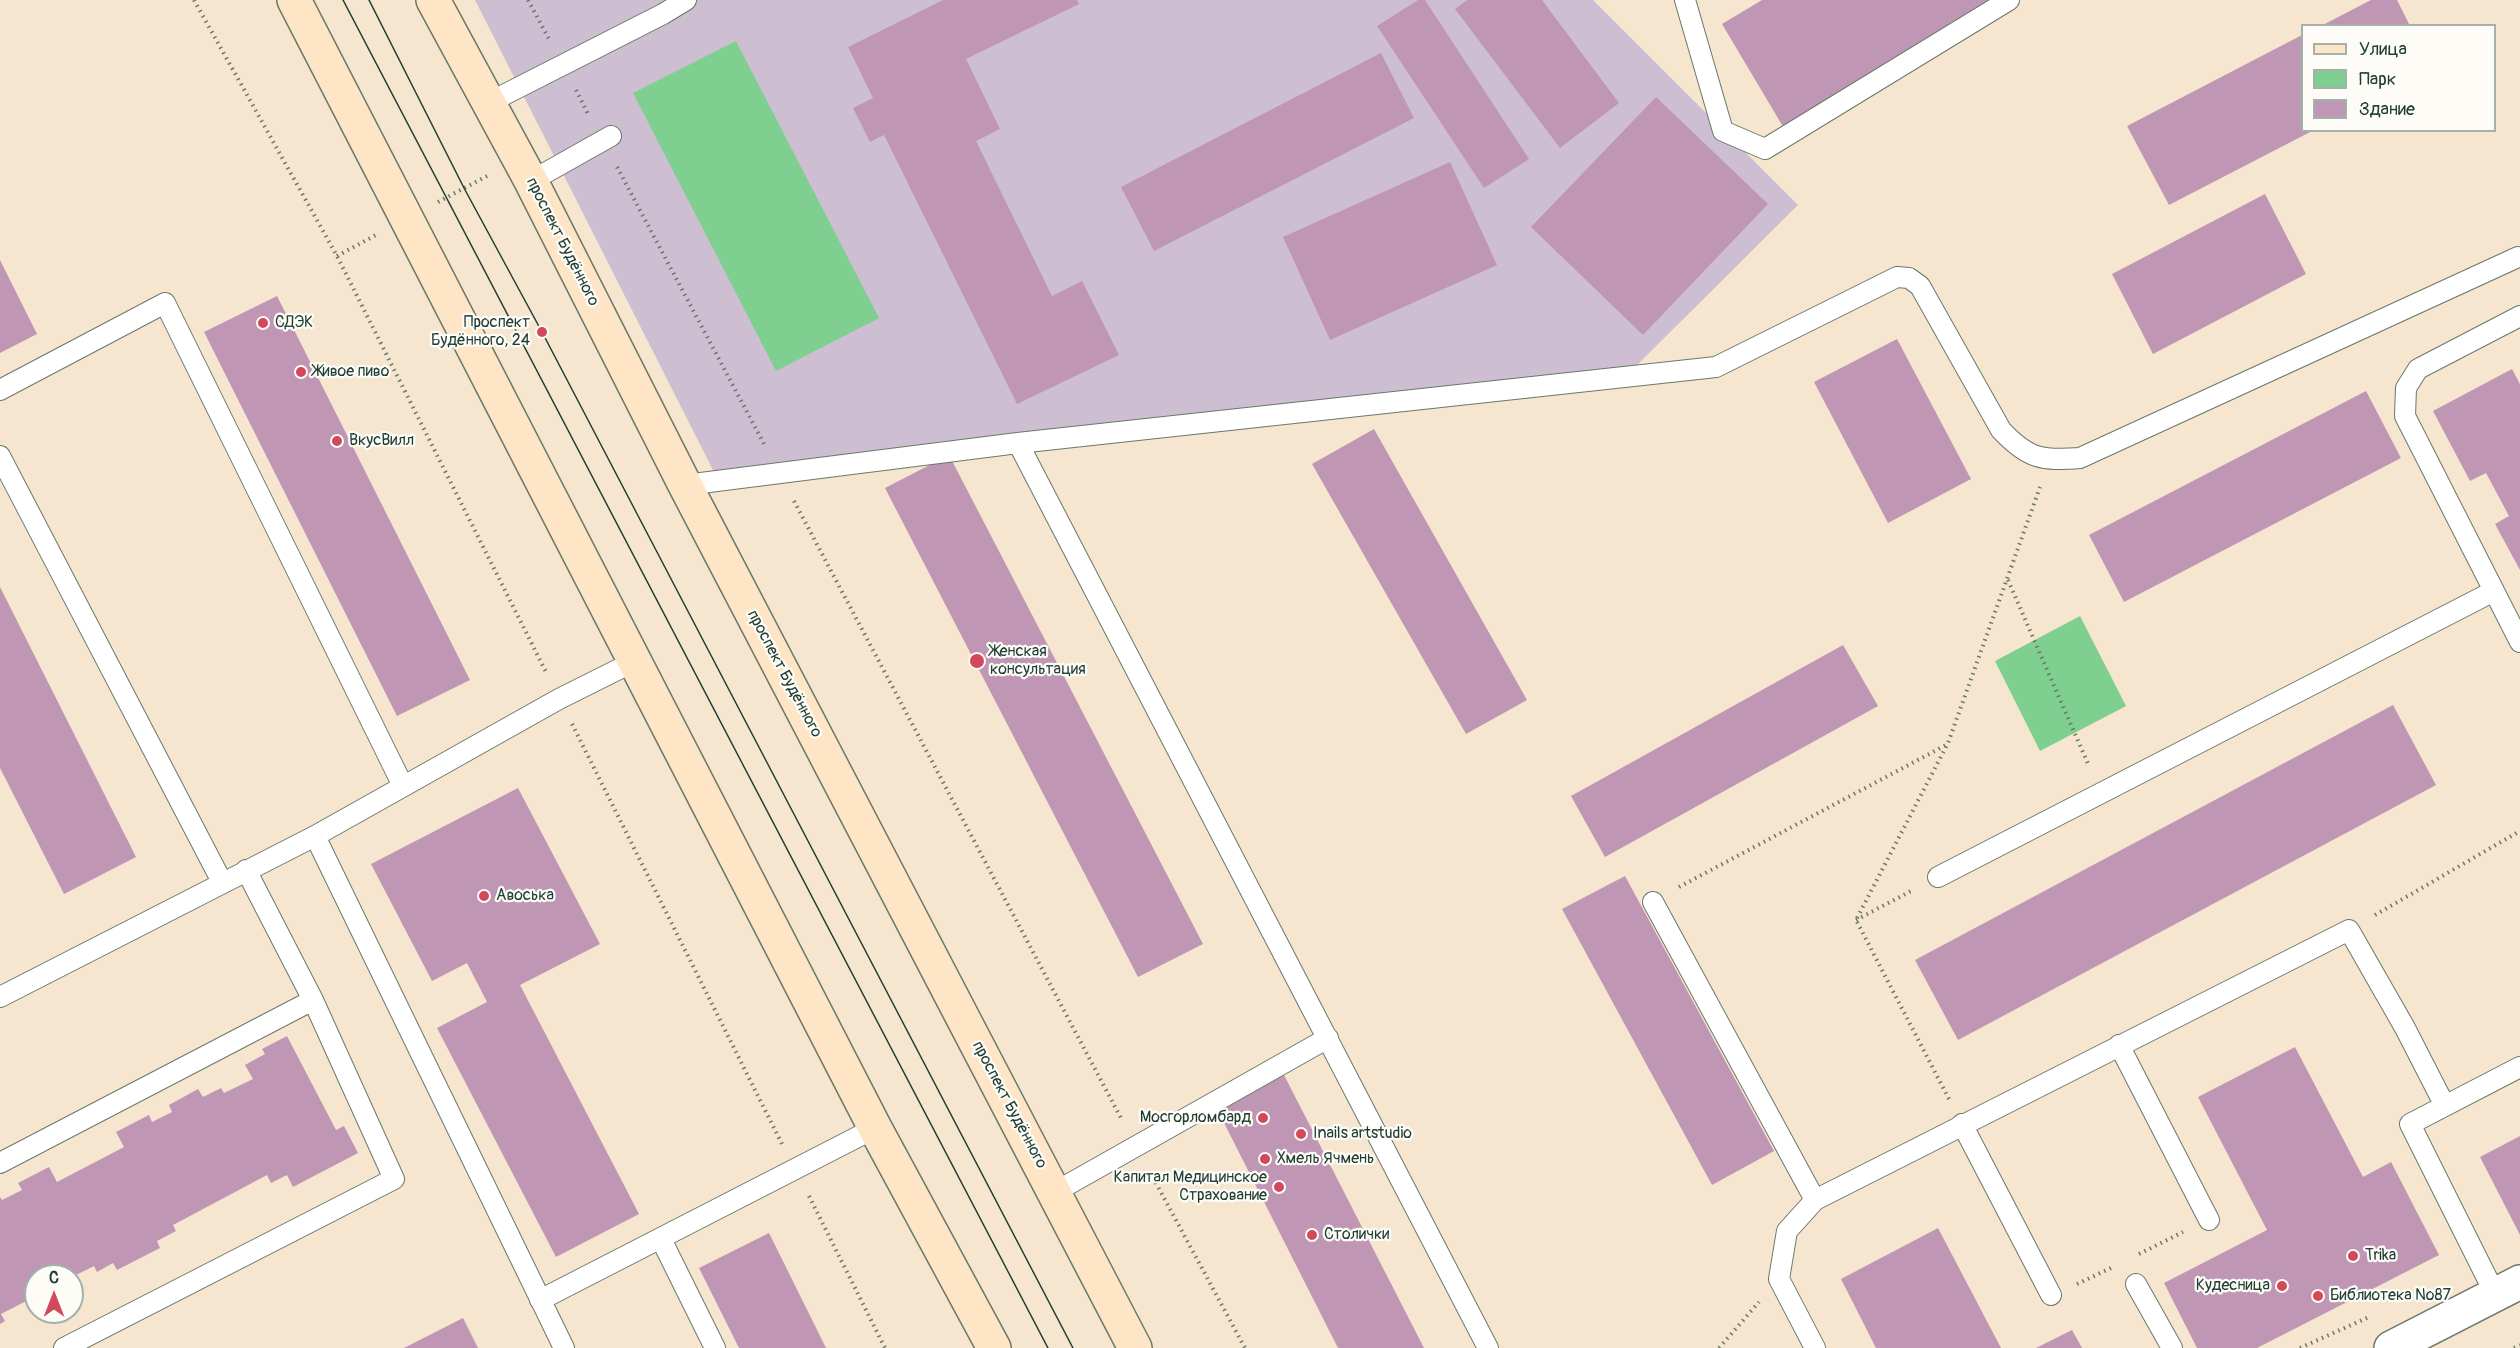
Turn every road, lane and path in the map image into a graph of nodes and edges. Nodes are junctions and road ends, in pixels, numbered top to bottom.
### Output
1 (194, 0) edge
2 (294, 0) edge
3 (433, 0) edge
4 (528, 0) edge
5 (686, 0) edge
6 (1685, 0) edge
7 (2008, 0) edge
8 (562, 65) junction
9 (488, 103) junction
10 (607, 139) junction
11 (525, 170) junction
12 (407, 219) junction
13 (337, 256) junction
14 (2519, 258) edge
15 (2520, 316) edge
16 (0, 390) edge
17 (1018, 444) junction
18 (0, 456) edge
19 (2050, 460) junction
20 (780, 474) junction
21 (685, 485) junction
22 (2007, 579) junction
23 (2494, 591) junction
24 (2520, 642) edge
25 (635, 662) junction
26 (559, 699) junction
27 (1948, 743) junction
28 (403, 786) junction
29 (2101, 793) junction
30 (2520, 831) edge
31 (315, 837) junction
32 (246, 870) junction
33 (1938, 877) joint
34 (222, 882) junction
35 (1653, 902) joint
36 (1856, 920) junction
37 (2349, 930) junction
38 (0, 997) edge
39 (313, 1000) junction
40 (1328, 1038) junction
41 (2119, 1045) junction
42 (2520, 1067) edge
43 (2445, 1106) junction
44 (1962, 1124) junction
45 (875, 1128) junction
46 (1136, 1147) junction
47 (0, 1163) edge
48 (795, 1169) junction
49 (1055, 1192) junction
50 (1815, 1200) junction
51 (2209, 1220) dead end
52 (661, 1239) junction
53 (1779, 1279) junction
54 (2136, 1284) dead end
55 (2508, 1288) edge
56 (2051, 1295) dead end
57 (540, 1300) junction
58 (2520, 1345) edge
59 (63, 1348) edge
60 (564, 1348) edge
61 (715, 1348) edge
62 (885, 1348) edge
63 (994, 1348) edge
64 (1136, 1348) edge
65 (1245, 1348) edge
66 (1488, 1348) edge
67 (1719, 1348) edge
68 (1815, 1348) edge
69 (2172, 1348) edge
70 (2391, 1348) edge
71 (2514, 1348) edge

1 - 13 path
2 - 12 main road
3 - 9 main road, проспект Будённого
4 - 8 path
5 - 8 lane
6 - 7 lane
8 - 9 lane
8 - 10 path
9 - 11 main road, проспект Будённого
10 - 11 lane
10 - 20 path
11 - 12 path
11 - 21 main road, проспект Будённого
12 - 13 path
12 - 25 main road
13 - 26 path
14 - 19 lane
15 - 23 lane
16 - 28 lane
17 - 19 lane
17 - 20 lane
17 - 40 lane
18 - 34 lane
19 - 22 path
20 - 21 lane
20 - 46 path
21 - 49 main road, проспект Будённого
22 - 27 path
22 - 29 path
23 - 24 lane
23 - 29 lane
25 - 26 lane
25 - 45 main road
26 - 28 lane
26 - 48 path
27 - 35 path
27 - 36 path
28 - 31 lane
29 - 33 lane
30 - 37 path
31 - 32 lane
31 - 57 lane
32 - 34 lane
32 - 39 lane
33 - 36 path
34 - 38 lane
35 - 50 lane
36 - 44 path
37 - 41 lane
37 - 43 lane
39 - 47 lane
39 - 59 lane
40 - 46 lane
40 - 66 lane
41 - 44 lane
41 - 51 lane
42 - 43 lane
43 - 55 lane
44 - 50 lane
44 - 56 lane
45 - 48 lane
45 - 63 main road
46 - 49 lane
46 - 65 path
48 - 52 lane
48 - 62 path
49 - 64 main road, проспект Будённого
50 - 53 lane
52 - 57 lane
52 - 61 lane
53 - 67 path
53 - 68 lane
54 - 69 lane
55 - 70 street
57 - 60 lane
58 - 71 path

